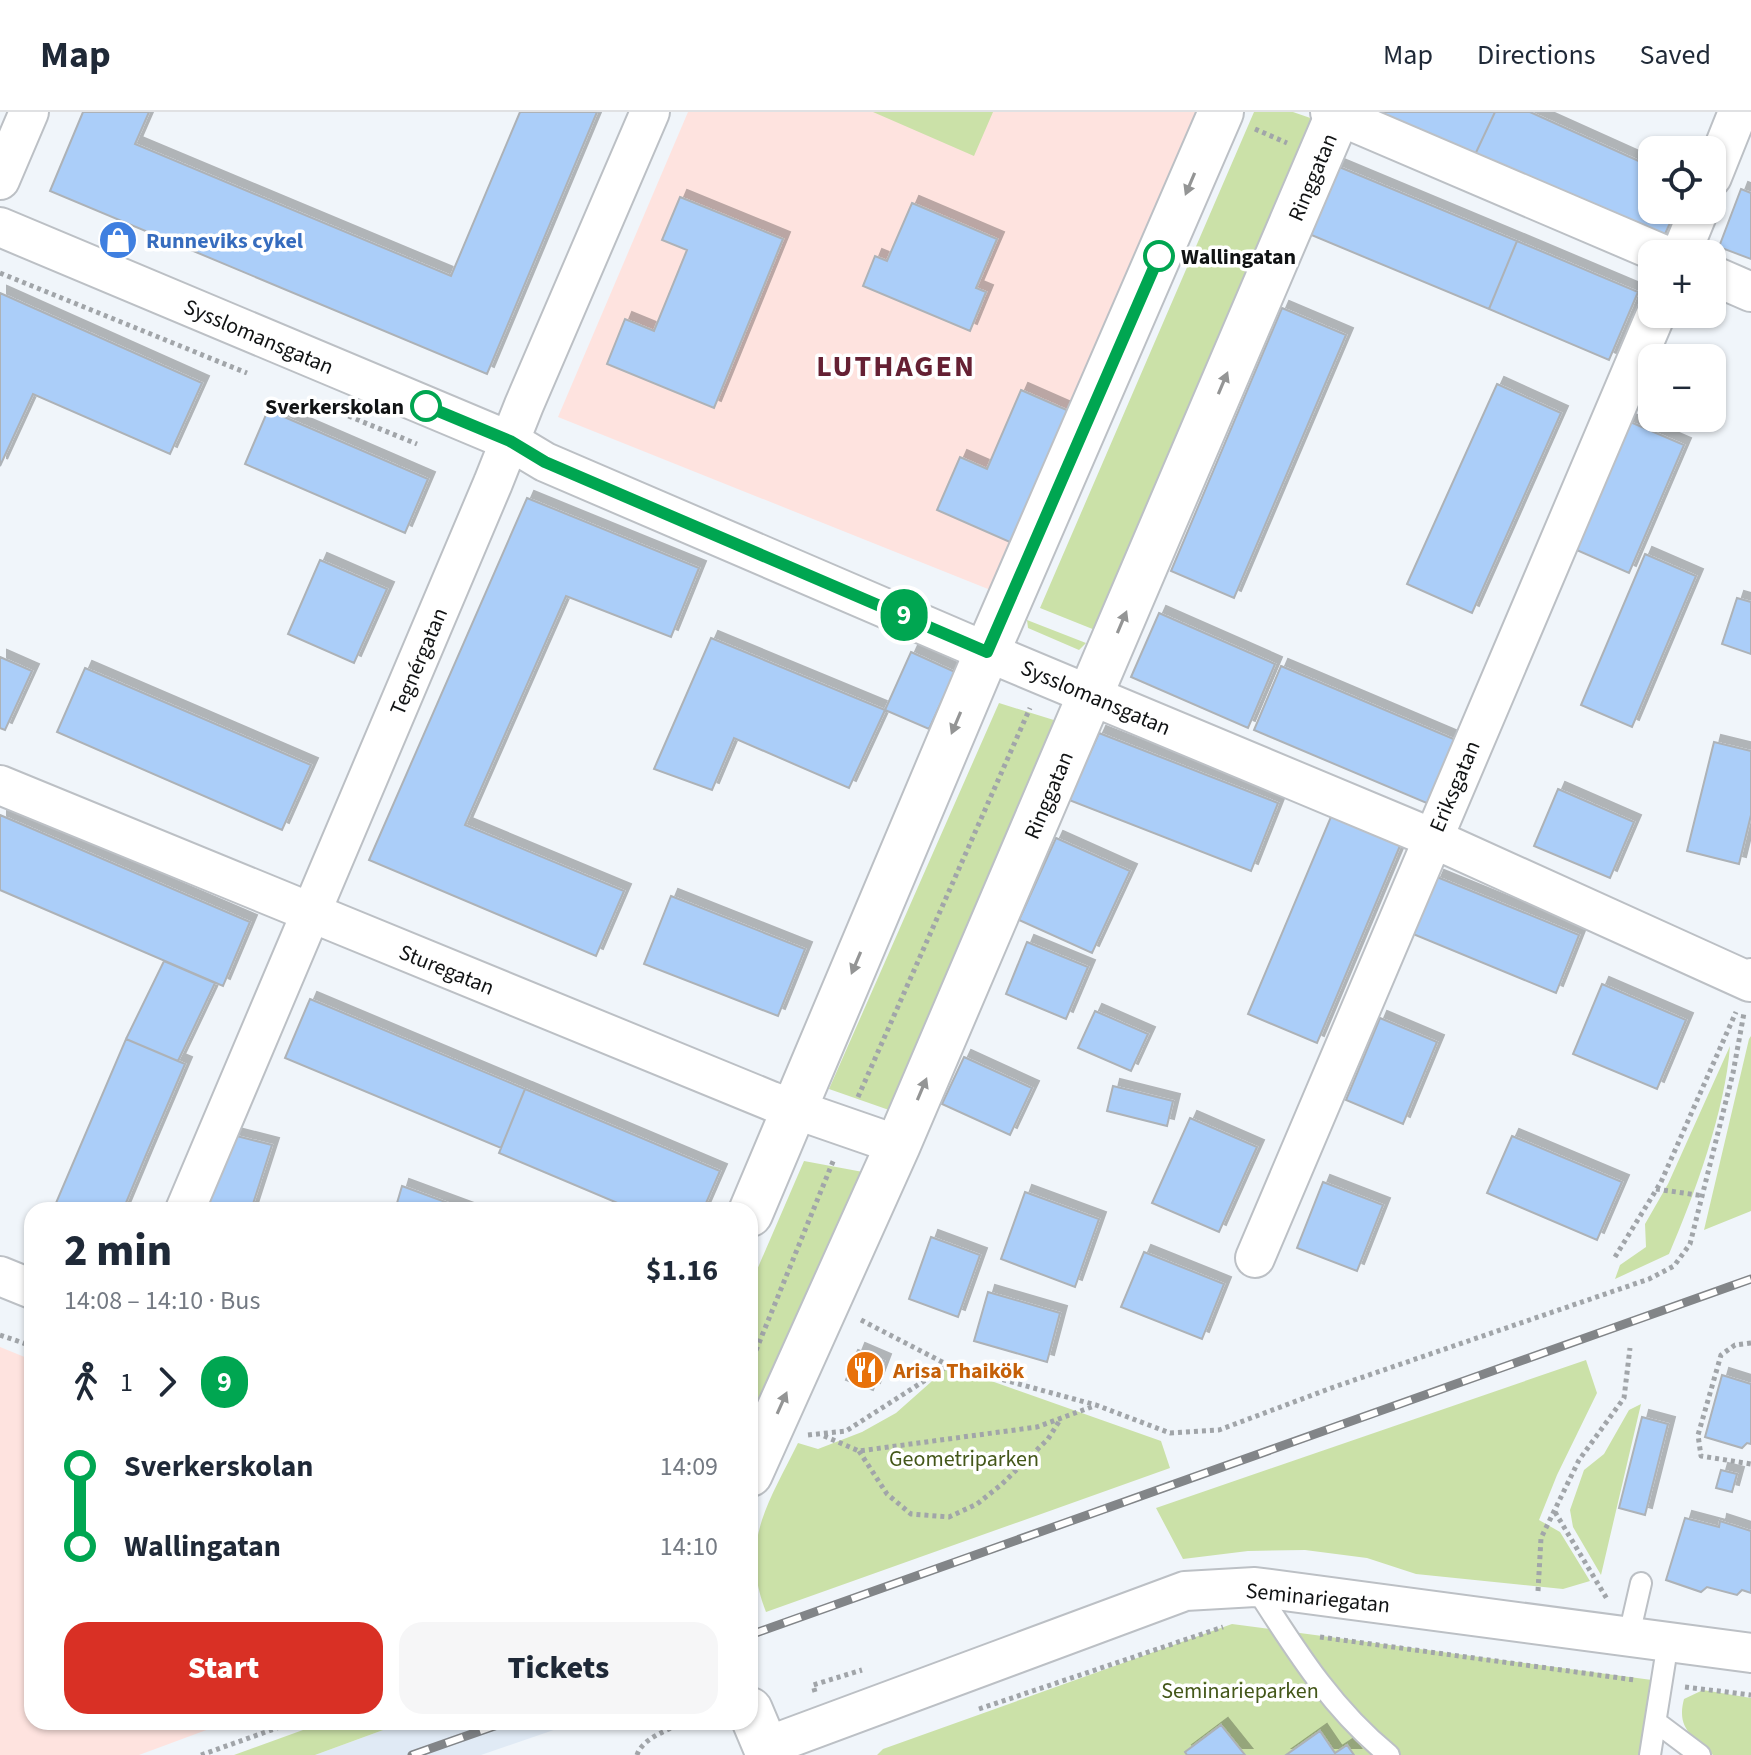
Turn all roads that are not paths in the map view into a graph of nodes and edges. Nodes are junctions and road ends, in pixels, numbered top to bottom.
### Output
1 (29, 112) edge
2 (650, 112) edge
3 (1738, 112) edge
4 (1220, 113) edge
5 (1336, 113) edge
6 (1726, 142) edge
7 (0, 180) edge
8 (0, 227) edge
9 (1638, 244) edge
10 (1726, 281) edge
11 (1751, 292) edge
12 (1650, 328) edge
13 (510, 441) junction
14 (987, 652) junction
15 (1091, 694) junction
16 (0, 785) edge
17 (1432, 838) junction
18 (311, 913) junction
19 (1750, 980) edge
20 (795, 1108) junction
21 (898, 1145) junction
22 (188, 1202) edge
23 (755, 1202) edge
24 (1255, 1258) dead end
25 (0, 1276) edge
26 (24, 1286) edge
27 (758, 1456) edge
28 (1641, 1583) dead end
29 (1255, 1587) junction
30 (1629, 1635) junction
31 (1668, 1642) junction
32 (1751, 1653) edge
33 (1656, 1722) junction
34 (761, 1737) edge
35 (1389, 1755) edge
36 (1650, 1755) edge
37 (1700, 1755) edge

1 - 7 street
2 - 13 street, Tegnérgatan
3 - 6 street
4 -> 14 street
5 - 9 street
15 -> 5 street, Ringgatan
8 - 13 street, Sysslomansgatan
10 - 11 street
12 - 17 street, Eriksgatan
13 - 14 street, Sysslomansgatan
13 - 18 street, Tegnérgatan
14 - 15 street, Sysslomansgatan
14 -> 20 street
15 - 17 street, Sysslomansgatan
21 -> 15 street, Ringgatan
16 - 18 street, Sturegatan
17 - 19 street, Sysslomansgatan
17 - 24 street, Eriksgatan
18 - 20 street, Sturegatan
18 - 22 street, Tegnérgatan
20 - 21 street, Sturegatan
20 - 23 street
27 -> 21 street, Ringgatan
25 - 26 street
28 - 30 lane
29 - 30 street, Seminariegatan
29 - 34 street, Seminariegatan
29 - 35 lane
30 - 31 street, Seminariegatan
31 - 32 street, Seminariegatan
31 - 33 lane
33 - 36 lane
33 - 37 lane

